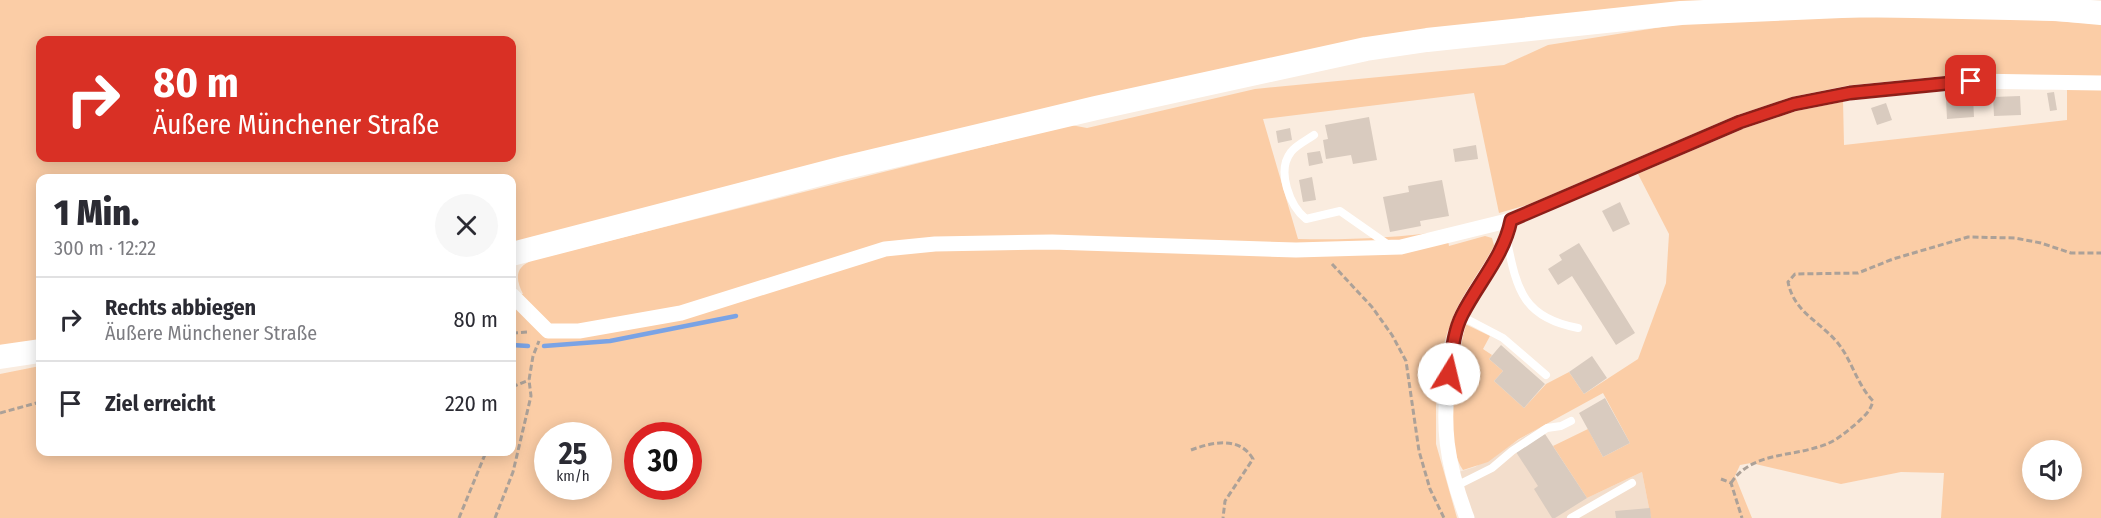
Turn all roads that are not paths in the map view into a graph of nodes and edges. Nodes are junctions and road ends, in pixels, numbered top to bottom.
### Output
1 (2101, 13) edge
2 (2101, 84) edge
3 (1314, 135) dead end
4 (1511, 220) junction
5 (1507, 241) junction
6 (1391, 247) junction
7 (516, 253) edge
8 (516, 299) edge
9 (1461, 316) junction
10 (1578, 328) dead end
11 (36, 352) edge
12 (0, 357) edge
13 (1546, 375) dead end
14 (1571, 421) dead end
15 (1632, 483) dead end
16 (1455, 487) junction
17 (1467, 518) edge
18 (1571, 518) edge

1 - 7 main road
2 - 4 street
3 - 6 lane
4 - 5 street
4 - 6 street
5 - 9 street
5 - 10 lane
6 - 8 street
9 - 13 lane
9 - 16 street
11 - 12 main road
14 - 16 lane
15 - 18 lane
16 - 17 street

